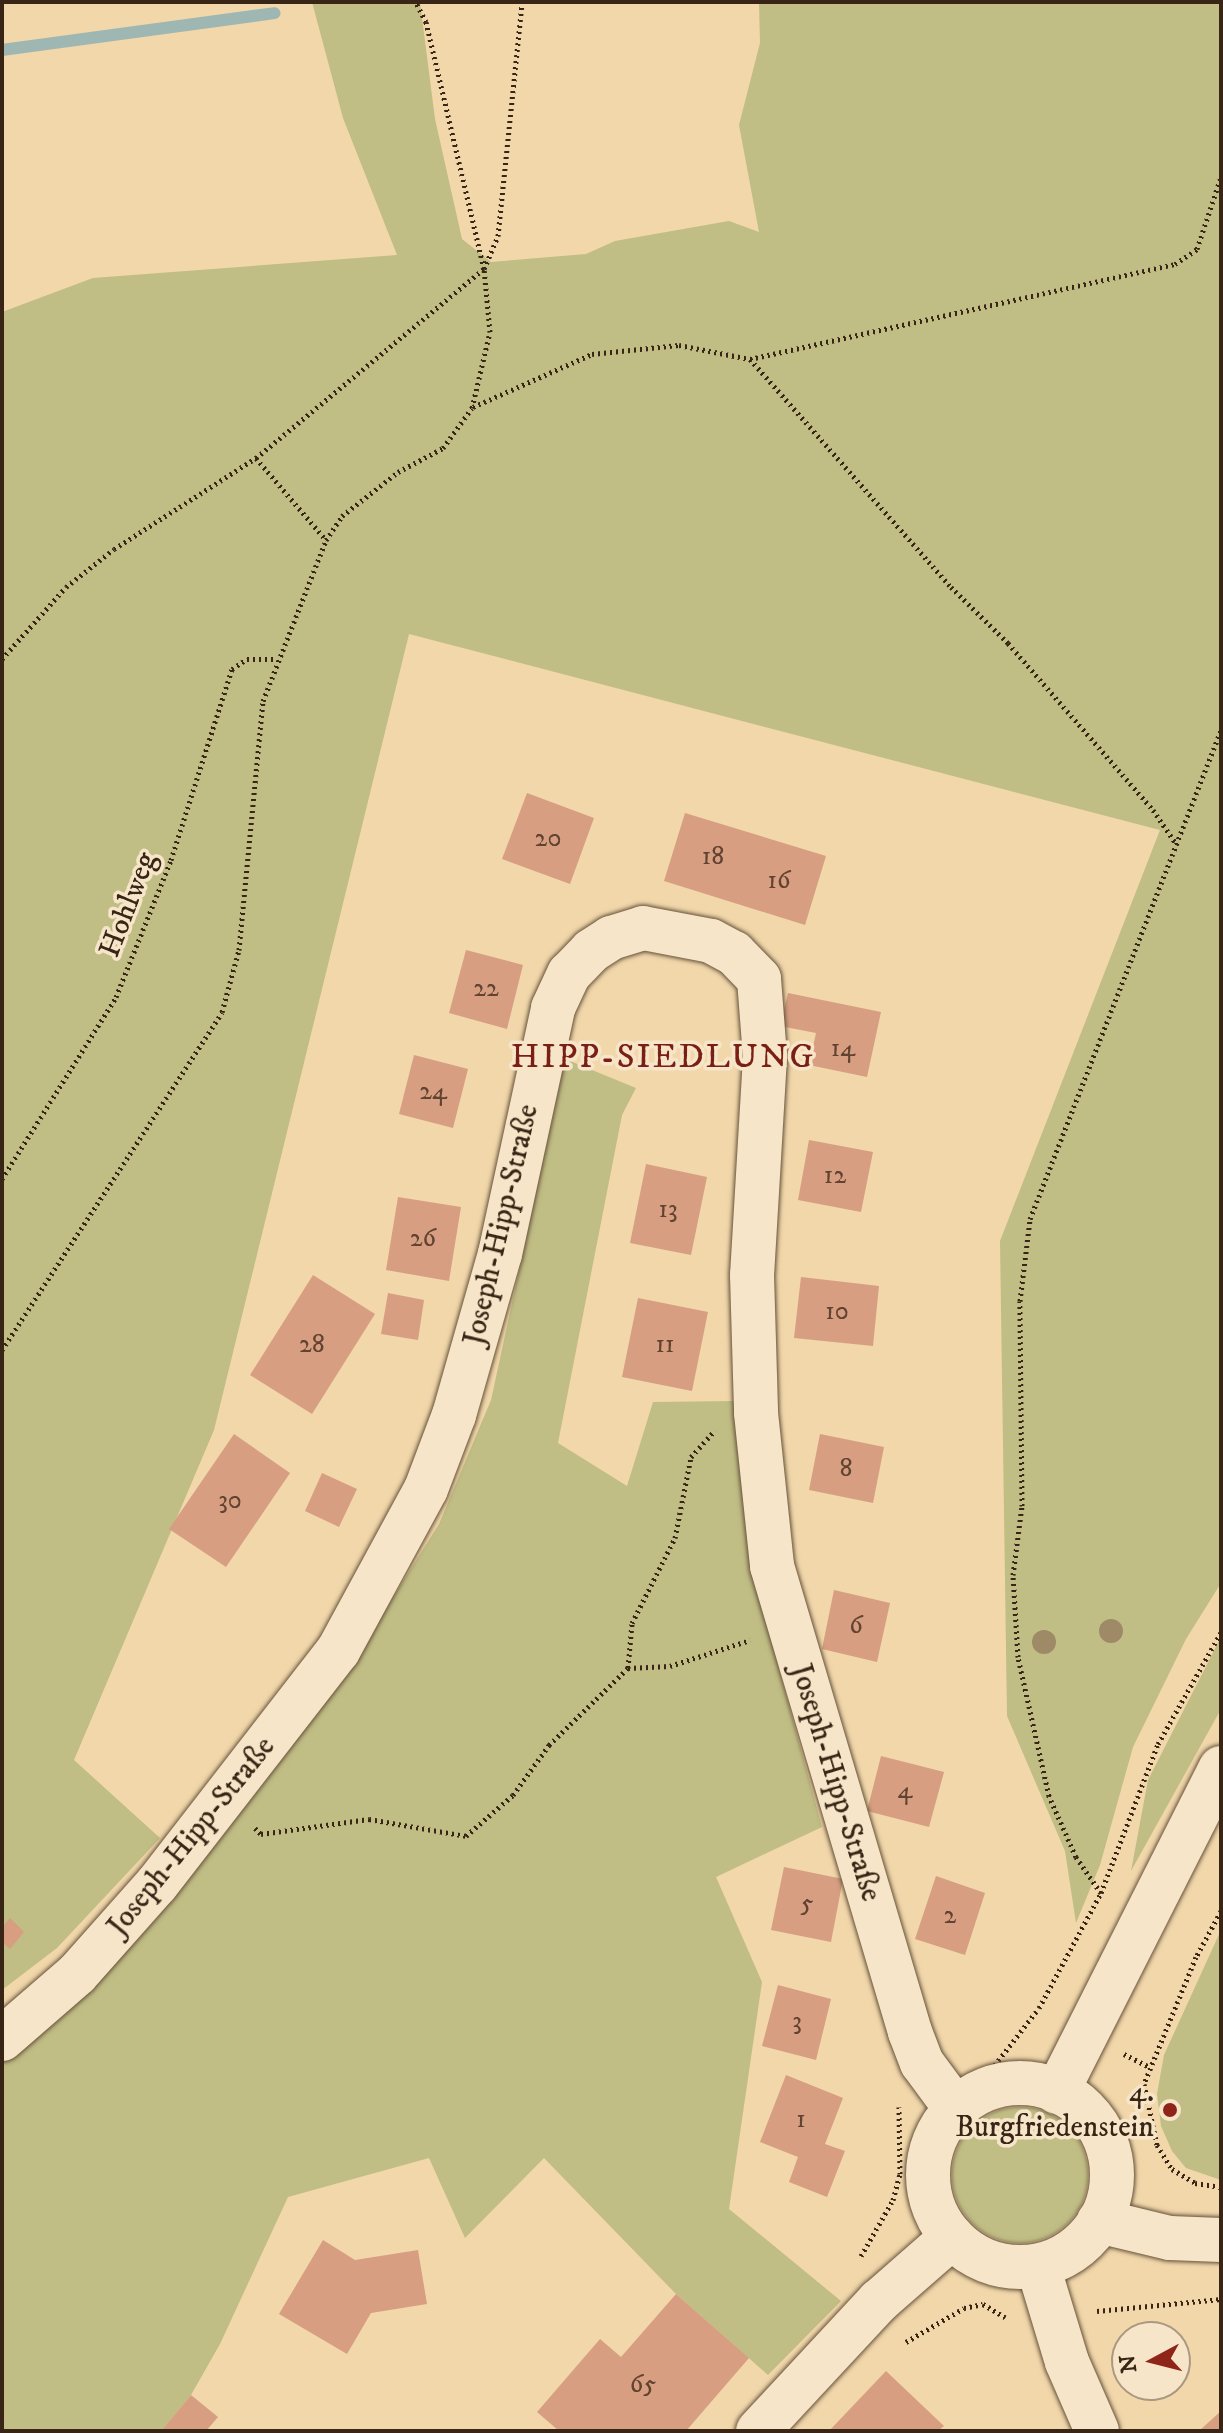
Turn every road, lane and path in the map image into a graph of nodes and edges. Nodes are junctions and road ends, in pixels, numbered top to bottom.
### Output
1 (416, 2) edge
2 (522, 2) edge
3 (1221, 177) edge
4 (484, 269) junction
5 (750, 359) junction
6 (472, 408) junction
7 (256, 458) junction
8 (326, 540) junction
9 (2, 659) edge
10 (277, 659) junction
11 (1221, 730) edge
12 (1177, 846) junction
13 (2, 1179) edge
14 (2, 1350) edge
15 (756, 1413) junction
16 (788, 1625) junction
17 (1221, 1632) edge
18 (628, 1668) junction
19 (1221, 1768) edge
20 (226, 1799) junction
21 (1101, 1893) junction
22 (1221, 1911) edge
23 (2, 2039) edge
24 (922, 2063) junction
25 (1057, 2092) junction
26 (956, 2109) junction
27 (1221, 2187) edge
28 (1099, 2221) junction
29 (876, 2229) dead end
30 (952, 2237) junction
31 (1221, 2240) edge
32 (1038, 2266) junction
33 (1221, 2299) edge
34 (1053, 2317) junction
35 (898, 2349) dead end
36 (758, 2431) edge
37 (1097, 2431) edge

1 - 4 path
2 - 4 path
3 - 5 path
4 - 6 path
4 - 7 path
5 - 6 path
5 - 12 path
6 - 8 path
7 - 8 path
7 - 9 path
8 - 10 path
10 - 13 path, Hohlweg
10 - 14 path
11 - 12 path
12 - 21 path
15 - 16 street, Joseph-Hipp-Straße
15 - 18 path
15 - 20 street, Joseph-Hipp-Straße
16 - 18 path
16 - 24 street, Joseph-Hipp-Straße
17 - 21 path
18 - 20 path
19 - 25 street
20 - 23 street, Joseph-Hipp-Straße
21 - 24 path
22 - 27 path
24 - 26 street, Joseph-Hipp-Straße
24 - 29 path
25 - 26 street
25 - 28 street
26 - 30 street
28 - 31 street
28 - 32 street
30 - 32 street
30 - 36 street
32 - 34 street
33 - 34 path
34 - 35 path
34 - 37 street

